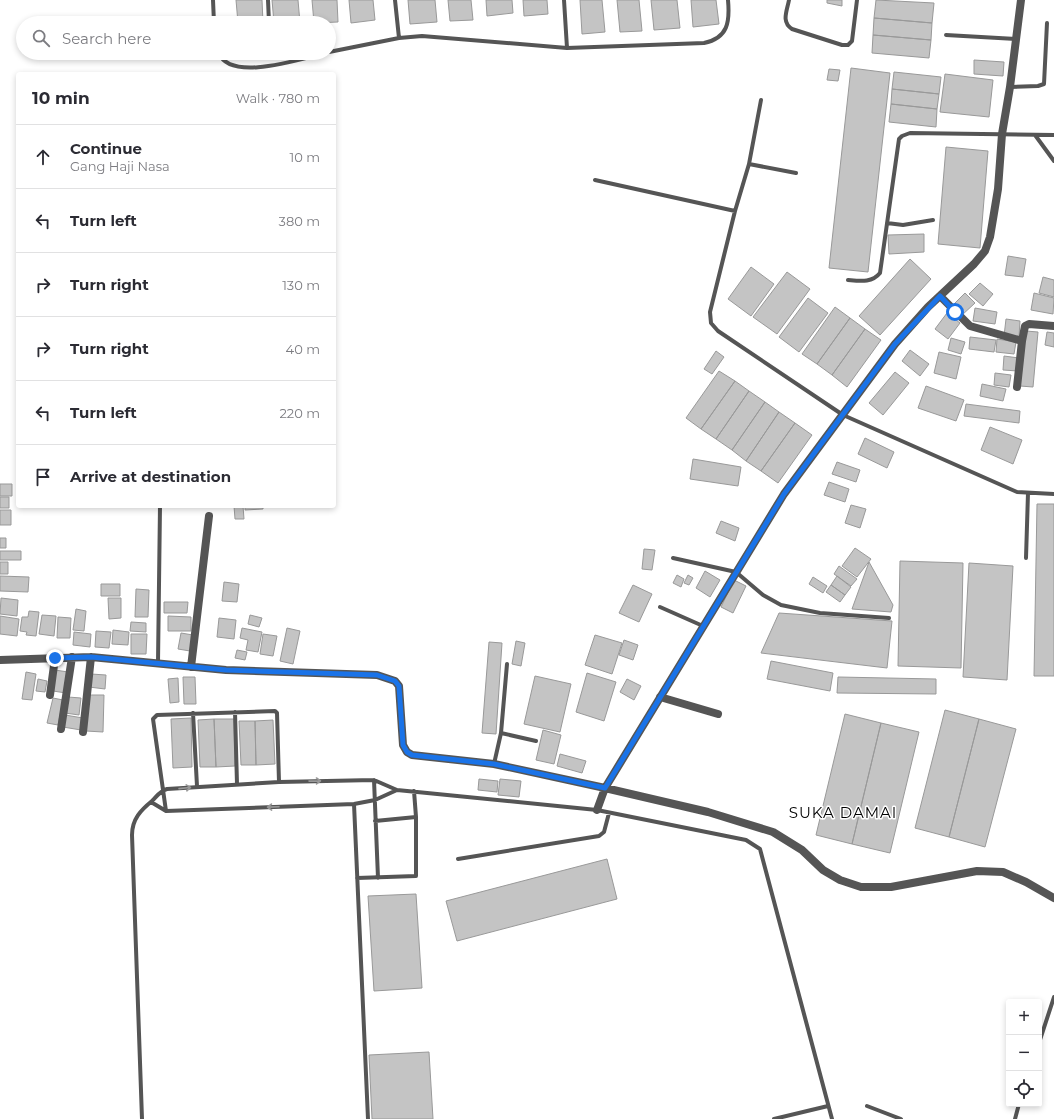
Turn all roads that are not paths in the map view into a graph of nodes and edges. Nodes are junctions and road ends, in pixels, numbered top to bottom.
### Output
1 (213, 0) edge
2 (268, 0) edge
3 (395, 0) edge
4 (564, 0) edge
5 (728, 0) edge
6 (789, 0) edge
7 (857, 0) edge
8 (1021, 0) edge
9 (214, 16) edge
10 (269, 16) edge
11 (1047, 23) dead end
12 (946, 35) dead end
13 (399, 38) junction
14 (1016, 39) junction
15 (567, 48) junction
16 (336, 51) edge
17 (225, 60) edge
18 (294, 60) edge
19 (1010, 87) junction
20 (761, 100) dead end
21 (1002, 134) junction
22 (1035, 135) junction
23 (1054, 135) edge
24 (1054, 161) edge
25 (749, 164) junction
26 (796, 173) dead end
27 (595, 180) dead end
28 (735, 211) junction
29 (933, 220) dead end
30 (887, 223) junction
31 (848, 280) dead end
32 (940, 296) junction
33 (1054, 326) edge
34 (1022, 341) junction
35 (1017, 387) dead end
36 (843, 415) junction
37 (1028, 493) junction
38 (1054, 494) edge
39 (160, 508) edge
40 (209, 516) dead end
41 (673, 558) dead end
42 (1026, 558) dead end
43 (736, 572) junction
44 (660, 607) dead end
45 (889, 618) dead end
46 (703, 626) junction
47 (72, 657) junction
48 (91, 657) junction
49 (55, 658) junction
50 (0, 660) edge
51 (158, 662) junction
52 (507, 664) dead end
53 (191, 667) junction
54 (50, 695) dead end
55 (660, 697) junction
56 (235, 712) junction
57 (193, 713) junction
58 (718, 714) dead end
59 (61, 729) dead end
60 (83, 732) dead end
61 (501, 733) junction
62 (536, 741) dead end
63 (494, 764) junction
64 (374, 780) junction
65 (279, 782) junction
66 (237, 784) junction
67 (197, 786) junction
68 (605, 788) junction
69 (163, 790) junction
70 (398, 790) junction
71 (414, 791) junction
72 (375, 800) junction
73 (151, 802) junction
74 (354, 804) junction
75 (596, 810) junction
76 (166, 811) junction
77 (609, 813) junction
78 (416, 817) junction
79 (375, 821) junction
80 (458, 859) dead end
81 (357, 878) junction
82 (378, 878) junction
83 (1054, 898) edge
84 (1054, 997) edge
85 (1042, 1035) edge
86 (828, 1106) junction
87 (867, 1106) dead end
88 (1018, 1107) edge
89 (142, 1119) edge
90 (368, 1119) edge
91 (774, 1119) edge
92 (832, 1119) edge
93 (901, 1119) edge
94 (1015, 1119) edge

1 - 9 lane
2 - 10 lane
3 - 13 lane
4 - 15 lane
5 - 15 lane
6 - 7 lane
8 - 14 street
11 - 19 lane
12 - 14 lane
13 - 15 lane
13 - 16 lane
14 - 19 street
17 - 18 lane
19 - 21 street
20 - 25 lane
21 - 22 lane
21 - 30 lane
21 - 32 street
22 - 23 lane
22 - 24 lane
25 - 26 lane
25 - 28 lane
27 - 28 lane
28 - 36 lane
29 - 30 lane
30 - 31 lane
32 - 34 street
32 - 36 street
33 - 34 street
34 - 35 street
36 - 37 lane
36 - 43 street
37 - 38 lane
37 - 42 lane
39 - 51 lane
40 - 53 street
41 - 43 lane
43 - 45 lane
43 - 46 street
44 - 46 lane
46 - 55 street
47 - 48 street
47 - 49 street
47 - 59 street
48 - 51 street
48 - 60 street
49 - 50 street
49 - 54 street
51 - 53 street
52 - 61 lane
53 - 63 street
55 - 58 street
55 - 68 street
56 - 57 lane
56 - 65 lane
56 - 66 lane
57 - 67 lane
57 - 69 lane
61 - 62 lane
61 - 63 lane
63 - 68 street
65 -> 64 lane
64 - 70 lane
64 - 72 lane
65 - 66 lane
66 - 67 lane
69 -> 67 lane
68 - 75 street
68 - 83 street
69 - 73 lane
69 - 76 lane
70 - 71 lane
70 - 72 lane
71 - 75 lane
71 - 78 lane
72 - 74 lane
72 - 79 lane
73 - 76 lane
73 - 89 lane
74 -> 76 lane
74 - 81 lane
75 - 77 lane
77 - 80 lane
77 - 86 lane
78 - 79 lane
78 - 82 lane
79 - 82 lane
81 - 82 lane
81 - 90 lane
84 - 85 lane
86 - 91 lane
86 - 92 lane
87 - 93 lane
88 - 94 lane

